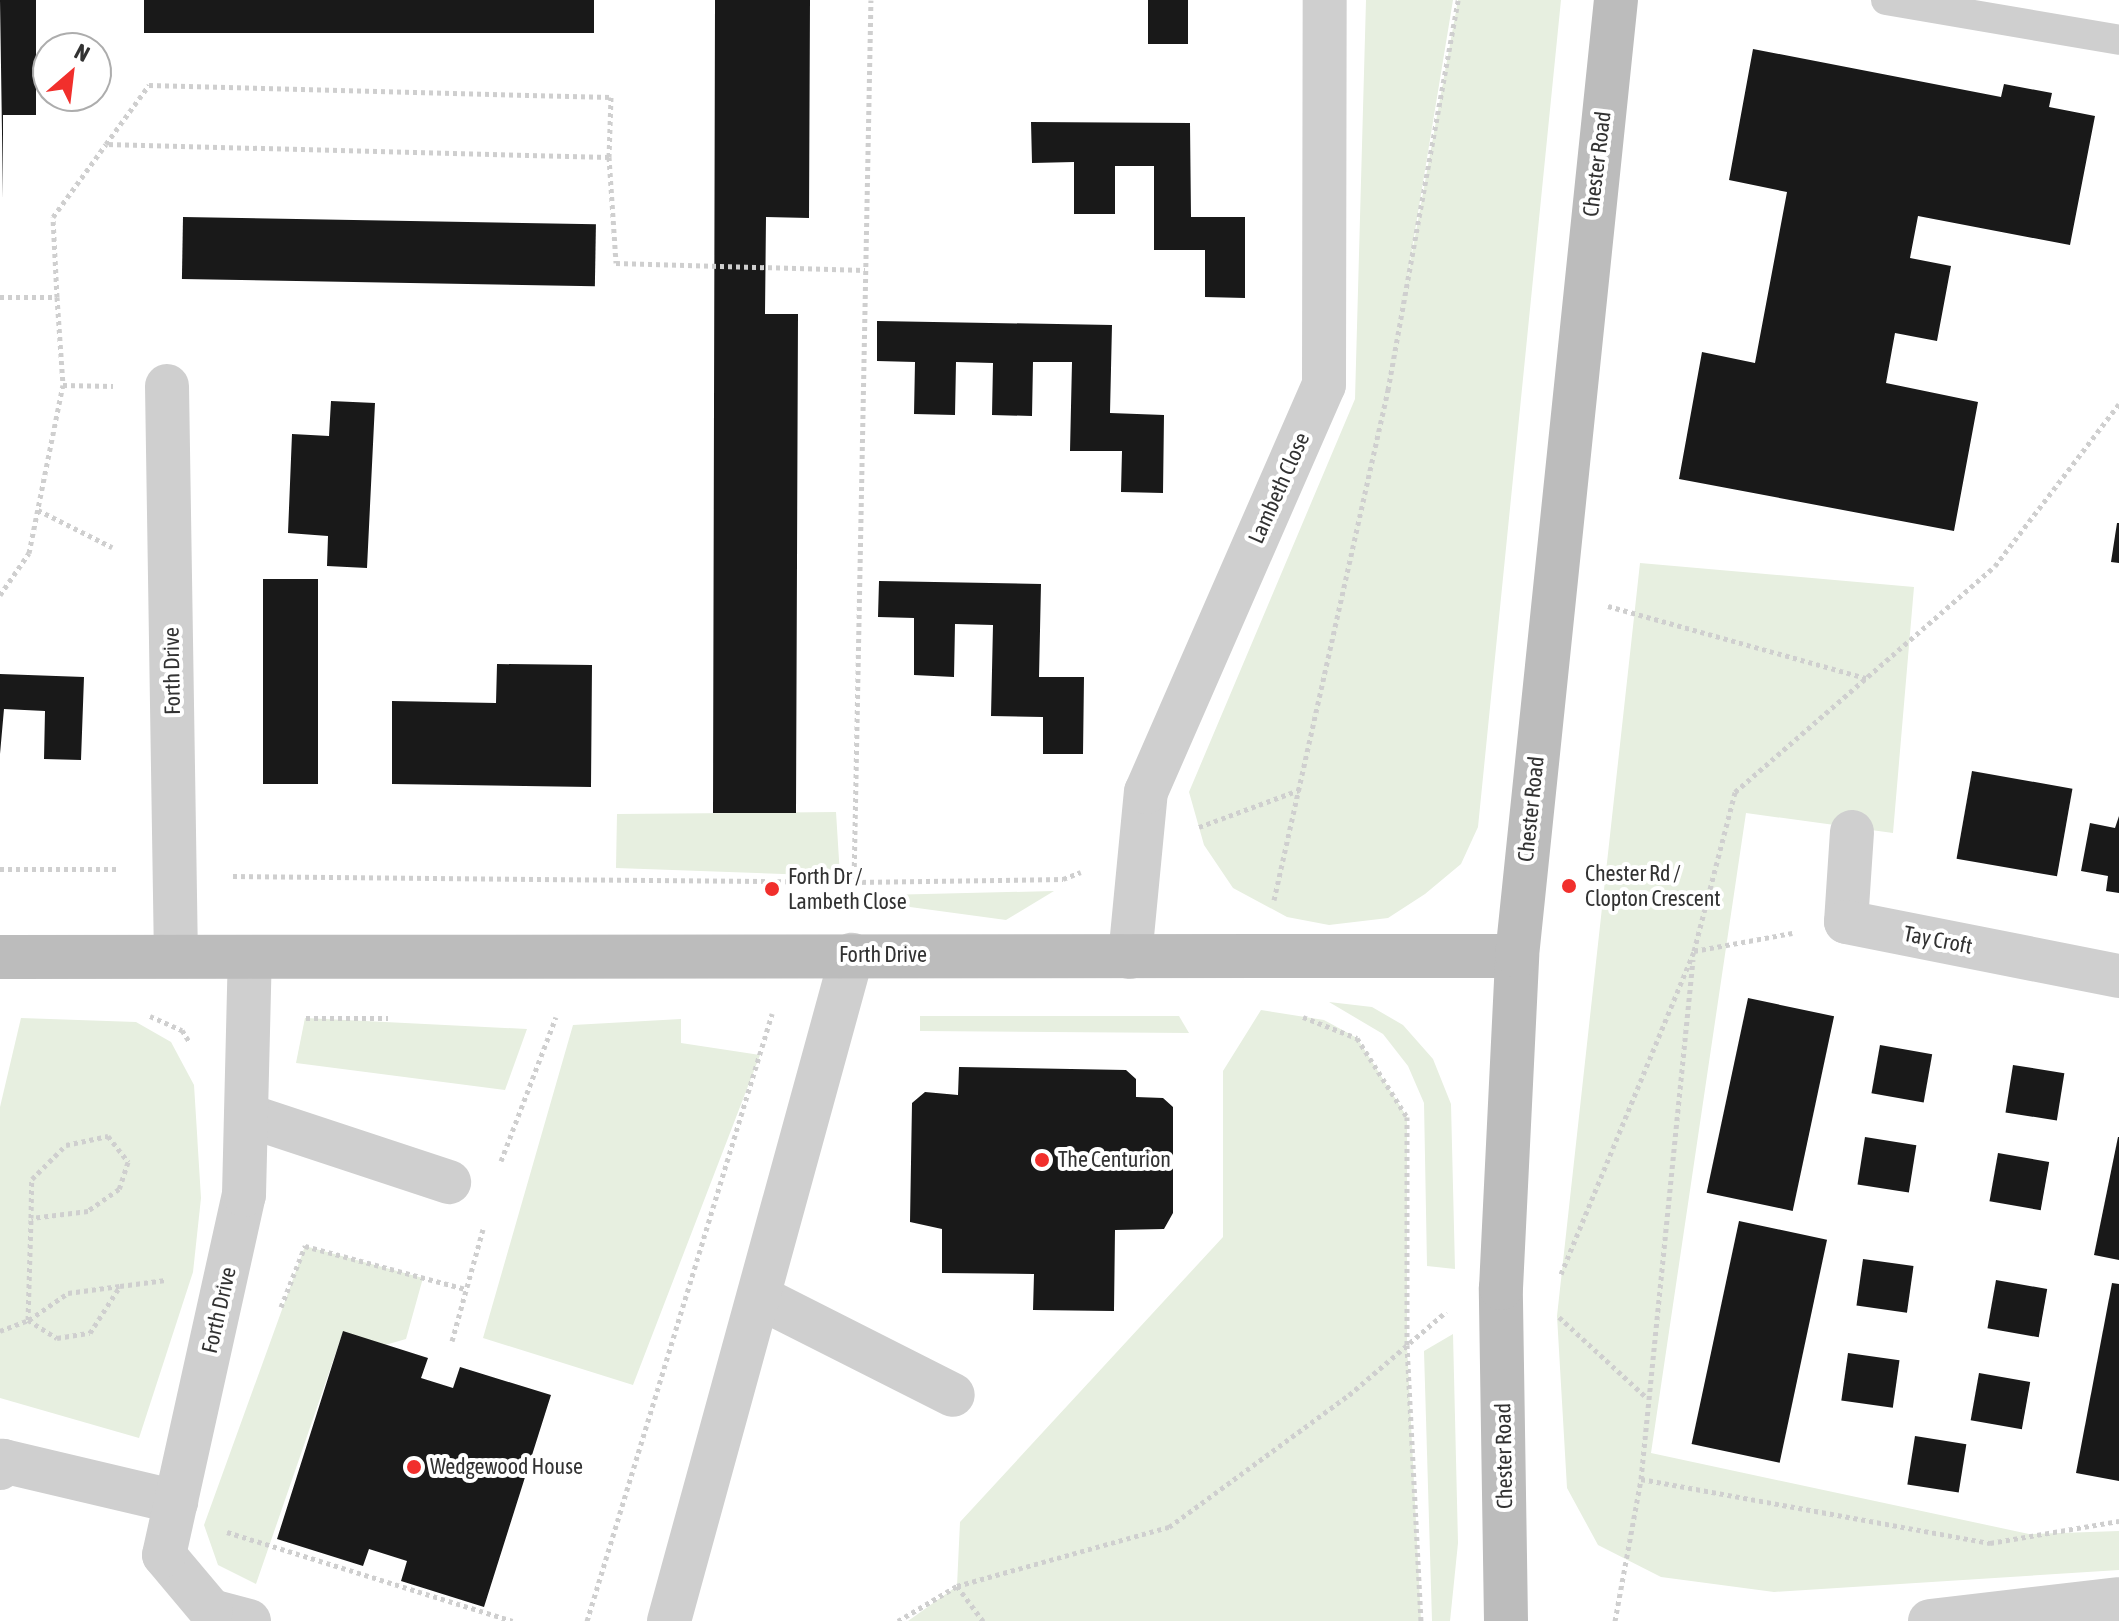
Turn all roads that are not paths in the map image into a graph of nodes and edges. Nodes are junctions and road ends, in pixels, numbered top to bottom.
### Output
1 (1325, 0) edge
2 (1616, 0) edge
3 (1886, 0) edge
4 (2119, 40) edge
5 (167, 386) road end
6 (1852, 832) dead end
7 (852, 955) junction
8 (176, 956) junction
9 (1517, 956) junction
10 (0, 957) edge
11 (250, 957) junction
12 (1130, 957) junction
13 (2119, 976) edge
14 (246, 1115) junction
15 (449, 1182) dead end
16 (759, 1297) junction
17 (953, 1395) dead end
18 (0, 1468) edge
19 (176, 1502) junction
20 (2119, 1599) edge
21 (249, 1621) edge
22 (669, 1621) edge
23 (1506, 1621) edge
24 (1930, 1621) edge

1 - 12 street, Lambeth Close
2 - 9 main road, Chester Road
3 - 4 lane
5 - 8 street, Forth Drive
6 - 13 street, Tay Croft
7 - 11 main road, Forth Drive
7 - 12 main road, Forth Drive
7 - 16 street
8 - 10 main road, Forth Drive
8 - 11 main road, Forth Drive
9 - 12 main road, Forth Drive
9 - 23 main road, Chester Road
11 - 14 street, Forth Drive
14 - 15 street
14 - 19 street, Forth Drive
16 - 17 street
16 - 22 street
18 - 19 street
19 - 21 street, Forth Drive
20 - 24 street

